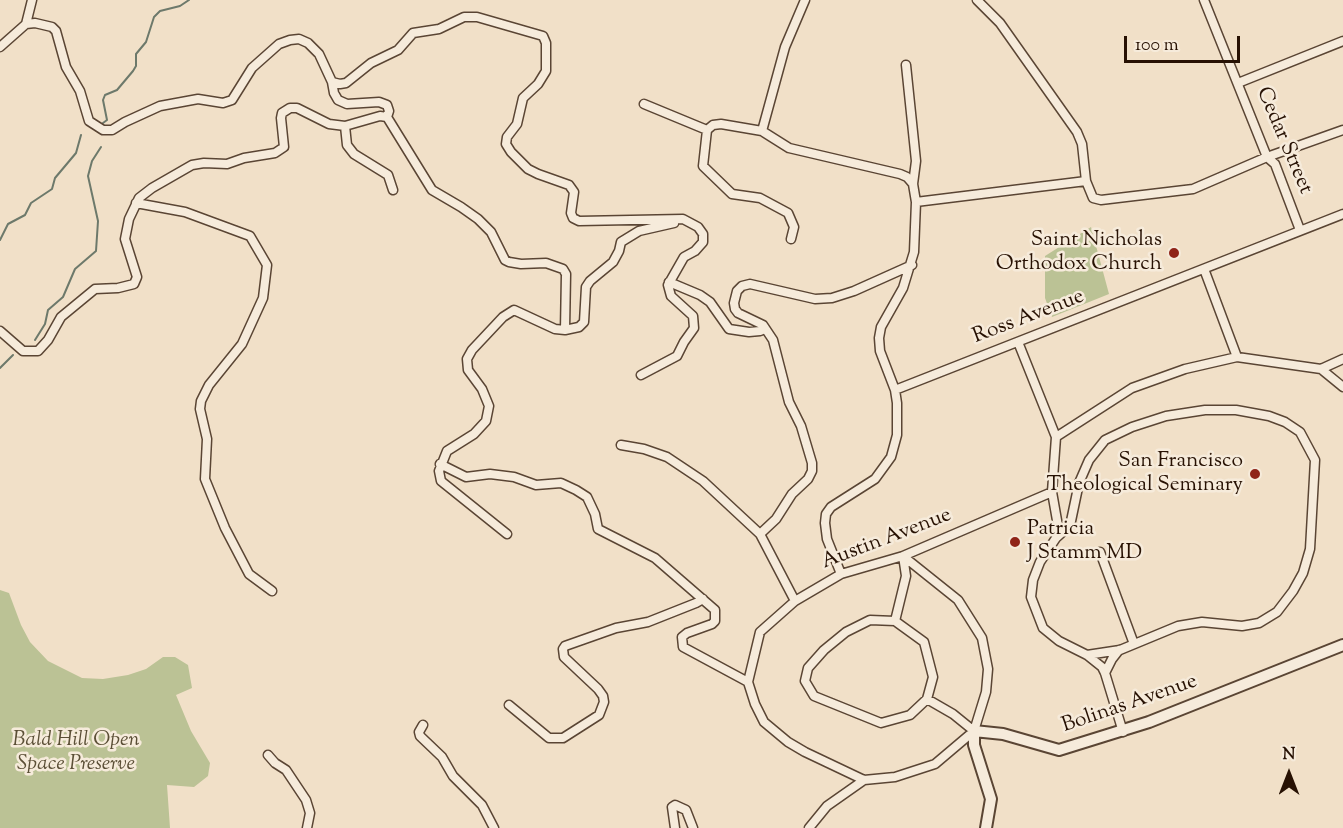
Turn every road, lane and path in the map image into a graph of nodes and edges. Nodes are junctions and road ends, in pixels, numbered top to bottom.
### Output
1 (32, 0) edge
2 (805, 0) edge
3 (977, 0) edge
4 (1204, 0) edge
5 (26, 24) junction
6 (1343, 41) edge
7 (0, 47) edge
8 (906, 65) dead end
9 (332, 82) junction
10 (1238, 82) junction
11 (644, 104) dead end
12 (387, 117) junction
13 (345, 126) junction
14 (707, 130) junction
15 (1343, 130) edge
16 (762, 131) junction
17 (1267, 157) junction
18 (1086, 181) junction
19 (913, 184) junction
20 (393, 190) dead end
21 (916, 202) junction
22 (135, 203) junction
23 (1343, 214) edge
24 (683, 219) junction
25 (1300, 230) junction
26 (791, 239) dead end
27 (912, 265) junction
28 (1203, 269) junction
29 (669, 282) junction
30 (765, 329) junction
31 (565, 330) junction
32 (0, 331) edge
33 (1018, 342) junction
34 (1237, 357) junction
35 (1343, 359) edge
36 (1321, 369) junction
37 (641, 375) dead end
38 (1343, 387) edge
39 (895, 390) junction
40 (1056, 437) junction
41 (621, 445) dead end
42 (440, 464) junction
43 (1052, 492) junction
44 (1073, 512) junction
45 (1057, 515) junction
46 (507, 534) dead end
47 (760, 534) junction
48 (1056, 538) junction
49 (1100, 552) dead end
50 (903, 556) junction
51 (841, 574) junction
52 (272, 591) dead end
53 (703, 599) junction
54 (795, 601) junction
55 (895, 621) junction
56 (1134, 644) junction
57 (1343, 645) edge
58 (1120, 650) junction
59 (1087, 655) junction
60 (1105, 673) junction
61 (748, 682) junction
62 (927, 699) junction
63 (509, 705) dead end
64 (423, 725) dead end
65 (974, 732) junction
66 (1123, 732) junction
67 (268, 754) dead end
68 (864, 780) junction
69 (307, 828) edge
70 (494, 828) edge
71 (675, 828) edge
72 (693, 828) edge
73 (809, 828) edge
74 (986, 828) edge

1 - 5 street
2 - 16 street
3 - 18 street
4 - 10 street, Cedar Street
5 - 7 street
5 - 9 street
6 - 10 street
8 - 19 street
9 - 12 street
9 - 24 street
10 - 17 street, Cedar Street
11 - 14 street
12 - 13 street
12 - 31 street
13 - 20 street
13 - 22 street
14 - 16 street
14 - 26 street
15 - 17 street
16 - 19 street
17 - 18 street
17 - 25 street, Cedar Street
18 - 21 street
19 - 21 street
21 - 27 street
22 - 32 street
22 - 52 street
23 - 25 street, Ross Avenue
24 - 29 street
24 - 31 street
25 - 28 street, Ross Avenue
27 - 30 street
27 - 39 street
28 - 33 street, Ross Avenue
28 - 34 street
29 - 30 street
29 - 37 street
30 - 47 street
31 - 42 street
33 - 39 street, Ross Avenue
33 - 40 street
34 - 36 street
34 - 40 street
35 - 36 street
36 - 38 street
39 - 51 street
40 - 43 street
41 - 47 street
42 - 46 street
42 - 53 street
43 - 45 street
43 - 50 street, Austin Avenue
44 - 45 street
44 - 48 street
44 - 56 street
45 - 48 street
47 - 54 street
48 - 59 street
49 - 56 street
50 - 51 street, Austin Avenue
50 - 55 street
50 - 65 street
51 - 54 street, Austin Avenue
53 - 61 street
53 - 63 street
54 - 61 street, Austin Avenue
55 - 62 street
55 - 62 street
56 - 58 street
57 - 66 street, Bolinas Avenue
58 - 59 street
58 - 60 street
59 - 60 street
60 - 66 street
61 - 68 street
62 - 65 street
64 - 70 street
65 - 66 street, Bolinas Avenue
65 - 68 street
65 - 74 street
67 - 69 street
68 - 73 street
71 - 72 street

